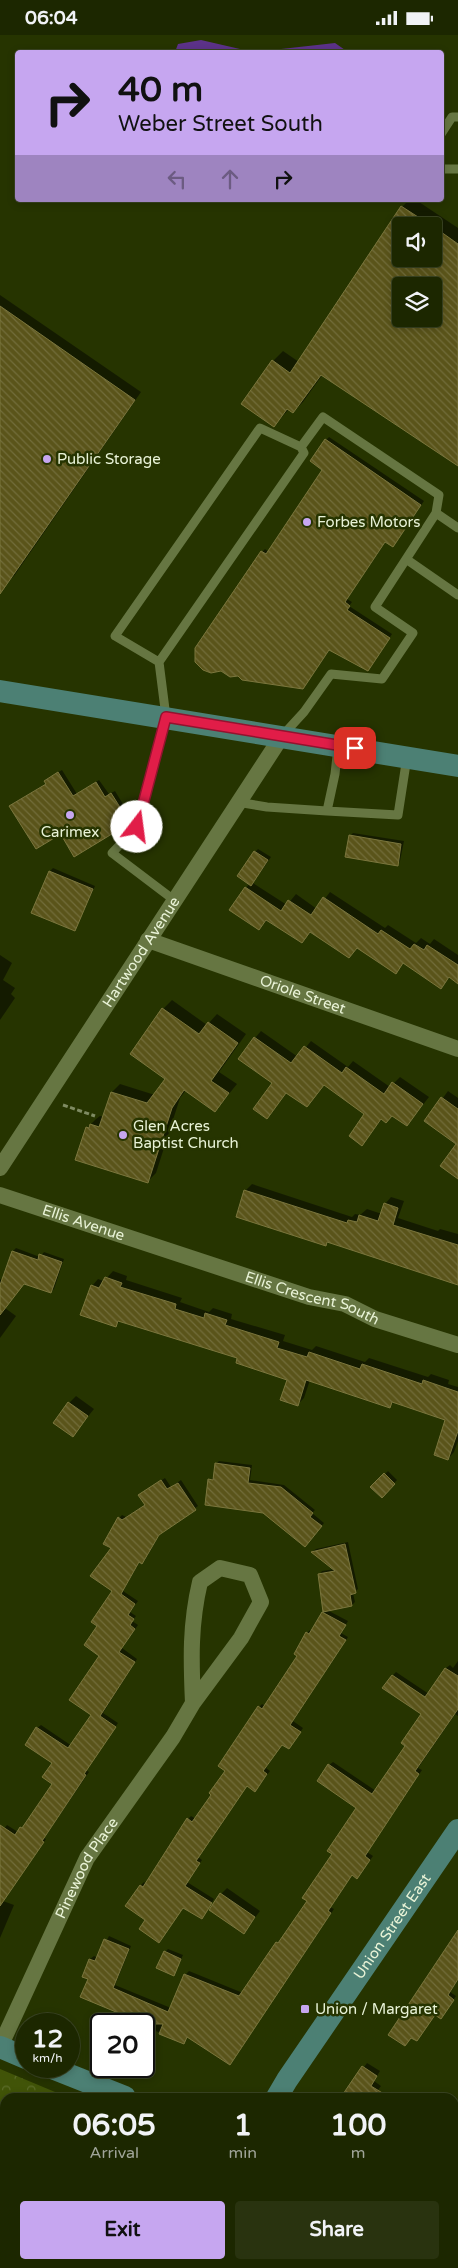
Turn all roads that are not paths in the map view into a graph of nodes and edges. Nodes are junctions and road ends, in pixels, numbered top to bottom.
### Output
1 (458, 117) edge
2 (444, 129) edge
3 (444, 169) edge
4 (458, 169) edge
5 (301, 447) junction
6 (436, 513) junction
7 (458, 528) edge
8 (406, 559) junction
9 (458, 595) edge
10 (159, 662) junction
11 (0, 691) edge
12 (166, 717) junction
13 (282, 736) junction
14 (338, 745) junction
15 (407, 757) junction
16 (458, 766) edge
17 (237, 802) junction
18 (327, 811) junction
19 (174, 900) junction
20 (148, 940) junction
21 (458, 1049) edge
22 (0, 1168) edge
23 (0, 1195) edge
24 (166, 1250) joint
25 (458, 1345) edge
26 (193, 1703) junction
27 (458, 1830) edge
28 (0, 2047) edge
29 (15, 2053) edge
30 (78, 2078) edge
31 (116, 2093) edge
32 (279, 2093) edge

1 - 2 lane
3 - 4 lane
5 - 6 lane
5 - 10 lane
5 - 10 lane
6 - 7 lane
6 - 8 lane
8 - 9 lane
8 - 13 lane
10 - 12 lane
11 - 12 main road
12 - 13 main road
12 - 19 lane
13 - 14 main road
13 - 17 street, Hartwood Avenue
14 - 15 main road
14 - 18 lane
15 - 16 main road
15 - 18 lane
17 - 18 lane
17 - 19 street, Hartwood Avenue
19 - 20 street, Hartwood Avenue
20 - 21 street, Oriole Street
20 - 22 street, Hartwood Avenue
23 - 24 street, Ellis Avenue
24 - 25 street, Ellis Crescent South
26 - 26 street, Pinewood Place
26 - 28 street, Pinewood Place
27 - 32 main road, Union Street East
28 - 29 main road
30 - 31 main road

